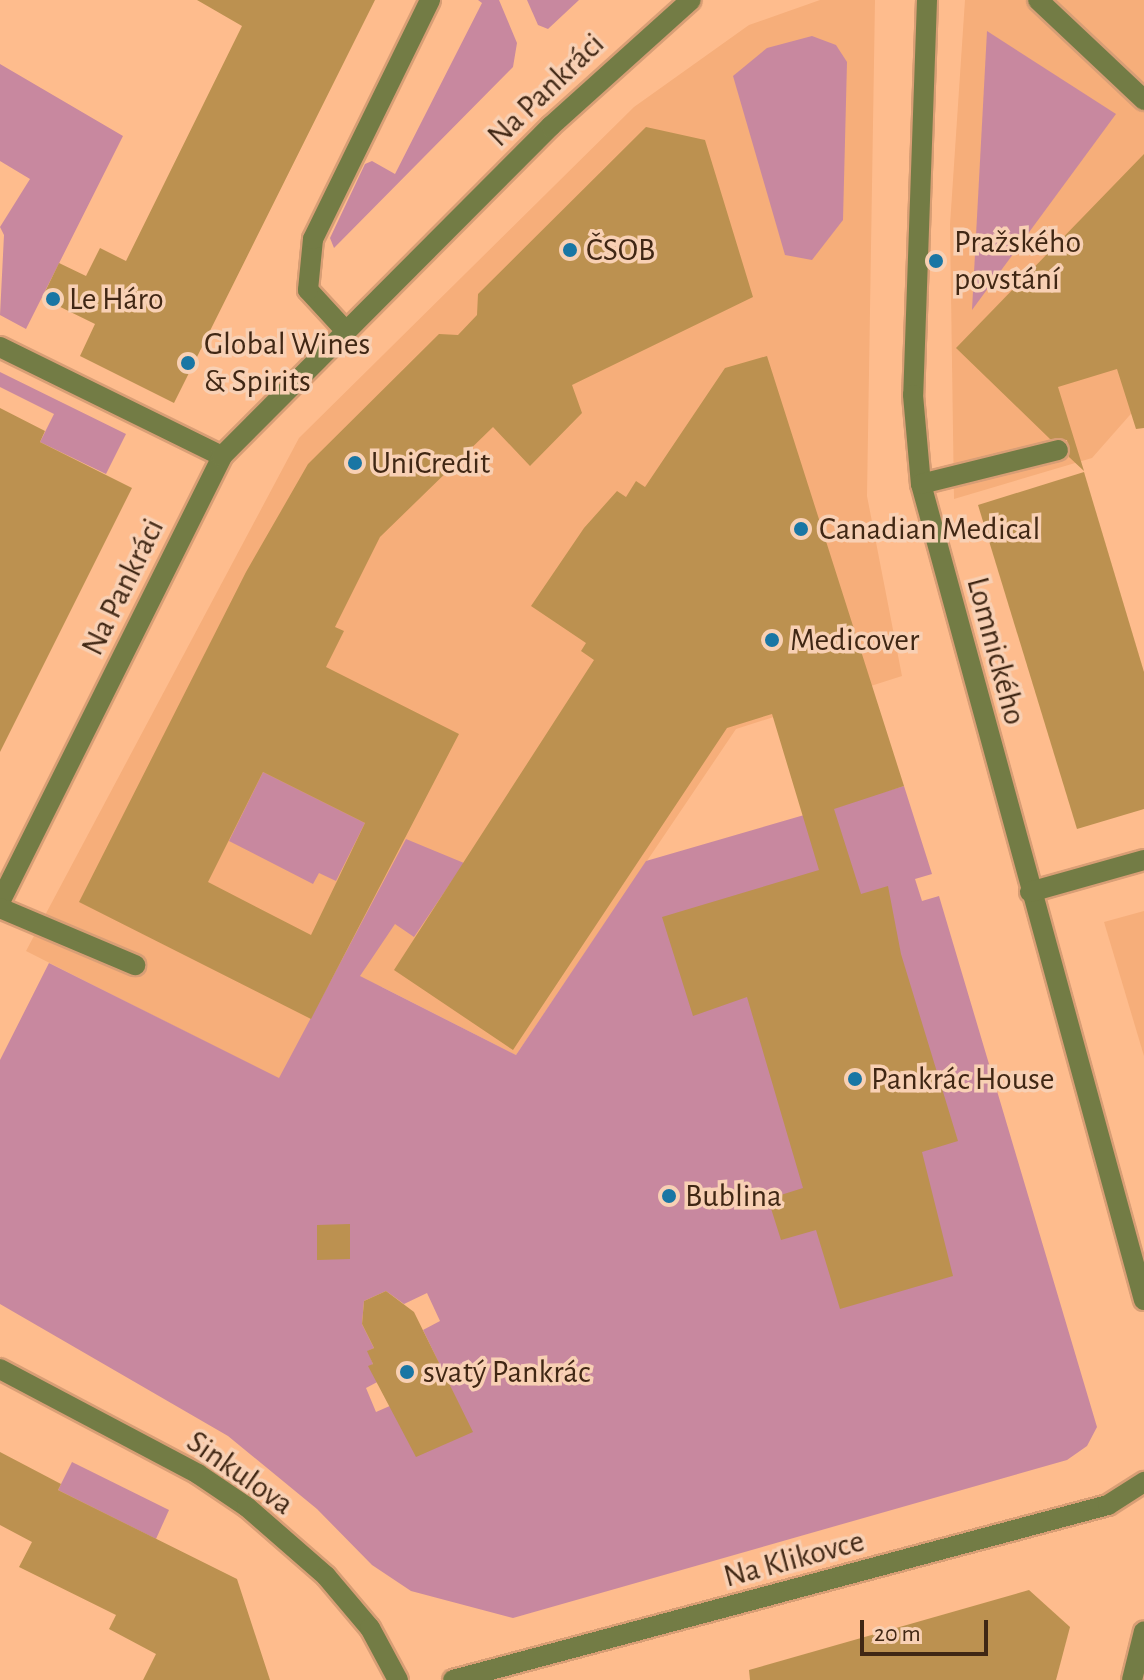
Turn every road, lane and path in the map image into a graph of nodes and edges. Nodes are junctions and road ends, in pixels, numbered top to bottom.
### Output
1 (430, 0) edge
2 (691, 0) edge
3 (927, 0) edge
4 (1038, 0) edge
5 (1144, 100) edge
6 (344, 329) junction
7 (0, 347) edge
8 (1058, 450) dead end
9 (222, 456) junction
10 (921, 484) junction
11 (1144, 860) edge
12 (1030, 892) junction
13 (0, 902) edge
14 (0, 908) edge
15 (135, 965) dead end
16 (1144, 1300) edge
17 (0, 1369) edge
18 (1144, 1482) edge
19 (1144, 1631) edge
20 (398, 1680) edge
21 (453, 1680) edge
22 (1132, 1680) edge

1 - 6 street
2 - 6 street, Na Pankráci
3 - 10 street, Lomnického
4 - 5 street
6 - 9 street, Na Pankráci
7 - 9 street
8 - 10 street
9 - 13 street, Na Pankráci
10 - 12 street, Lomnického
11 - 12 street
12 - 16 street, Lomnického
14 - 15 street
17 - 20 street, Sinkulova
18 - 21 street, Na Klikovce
19 - 22 street

